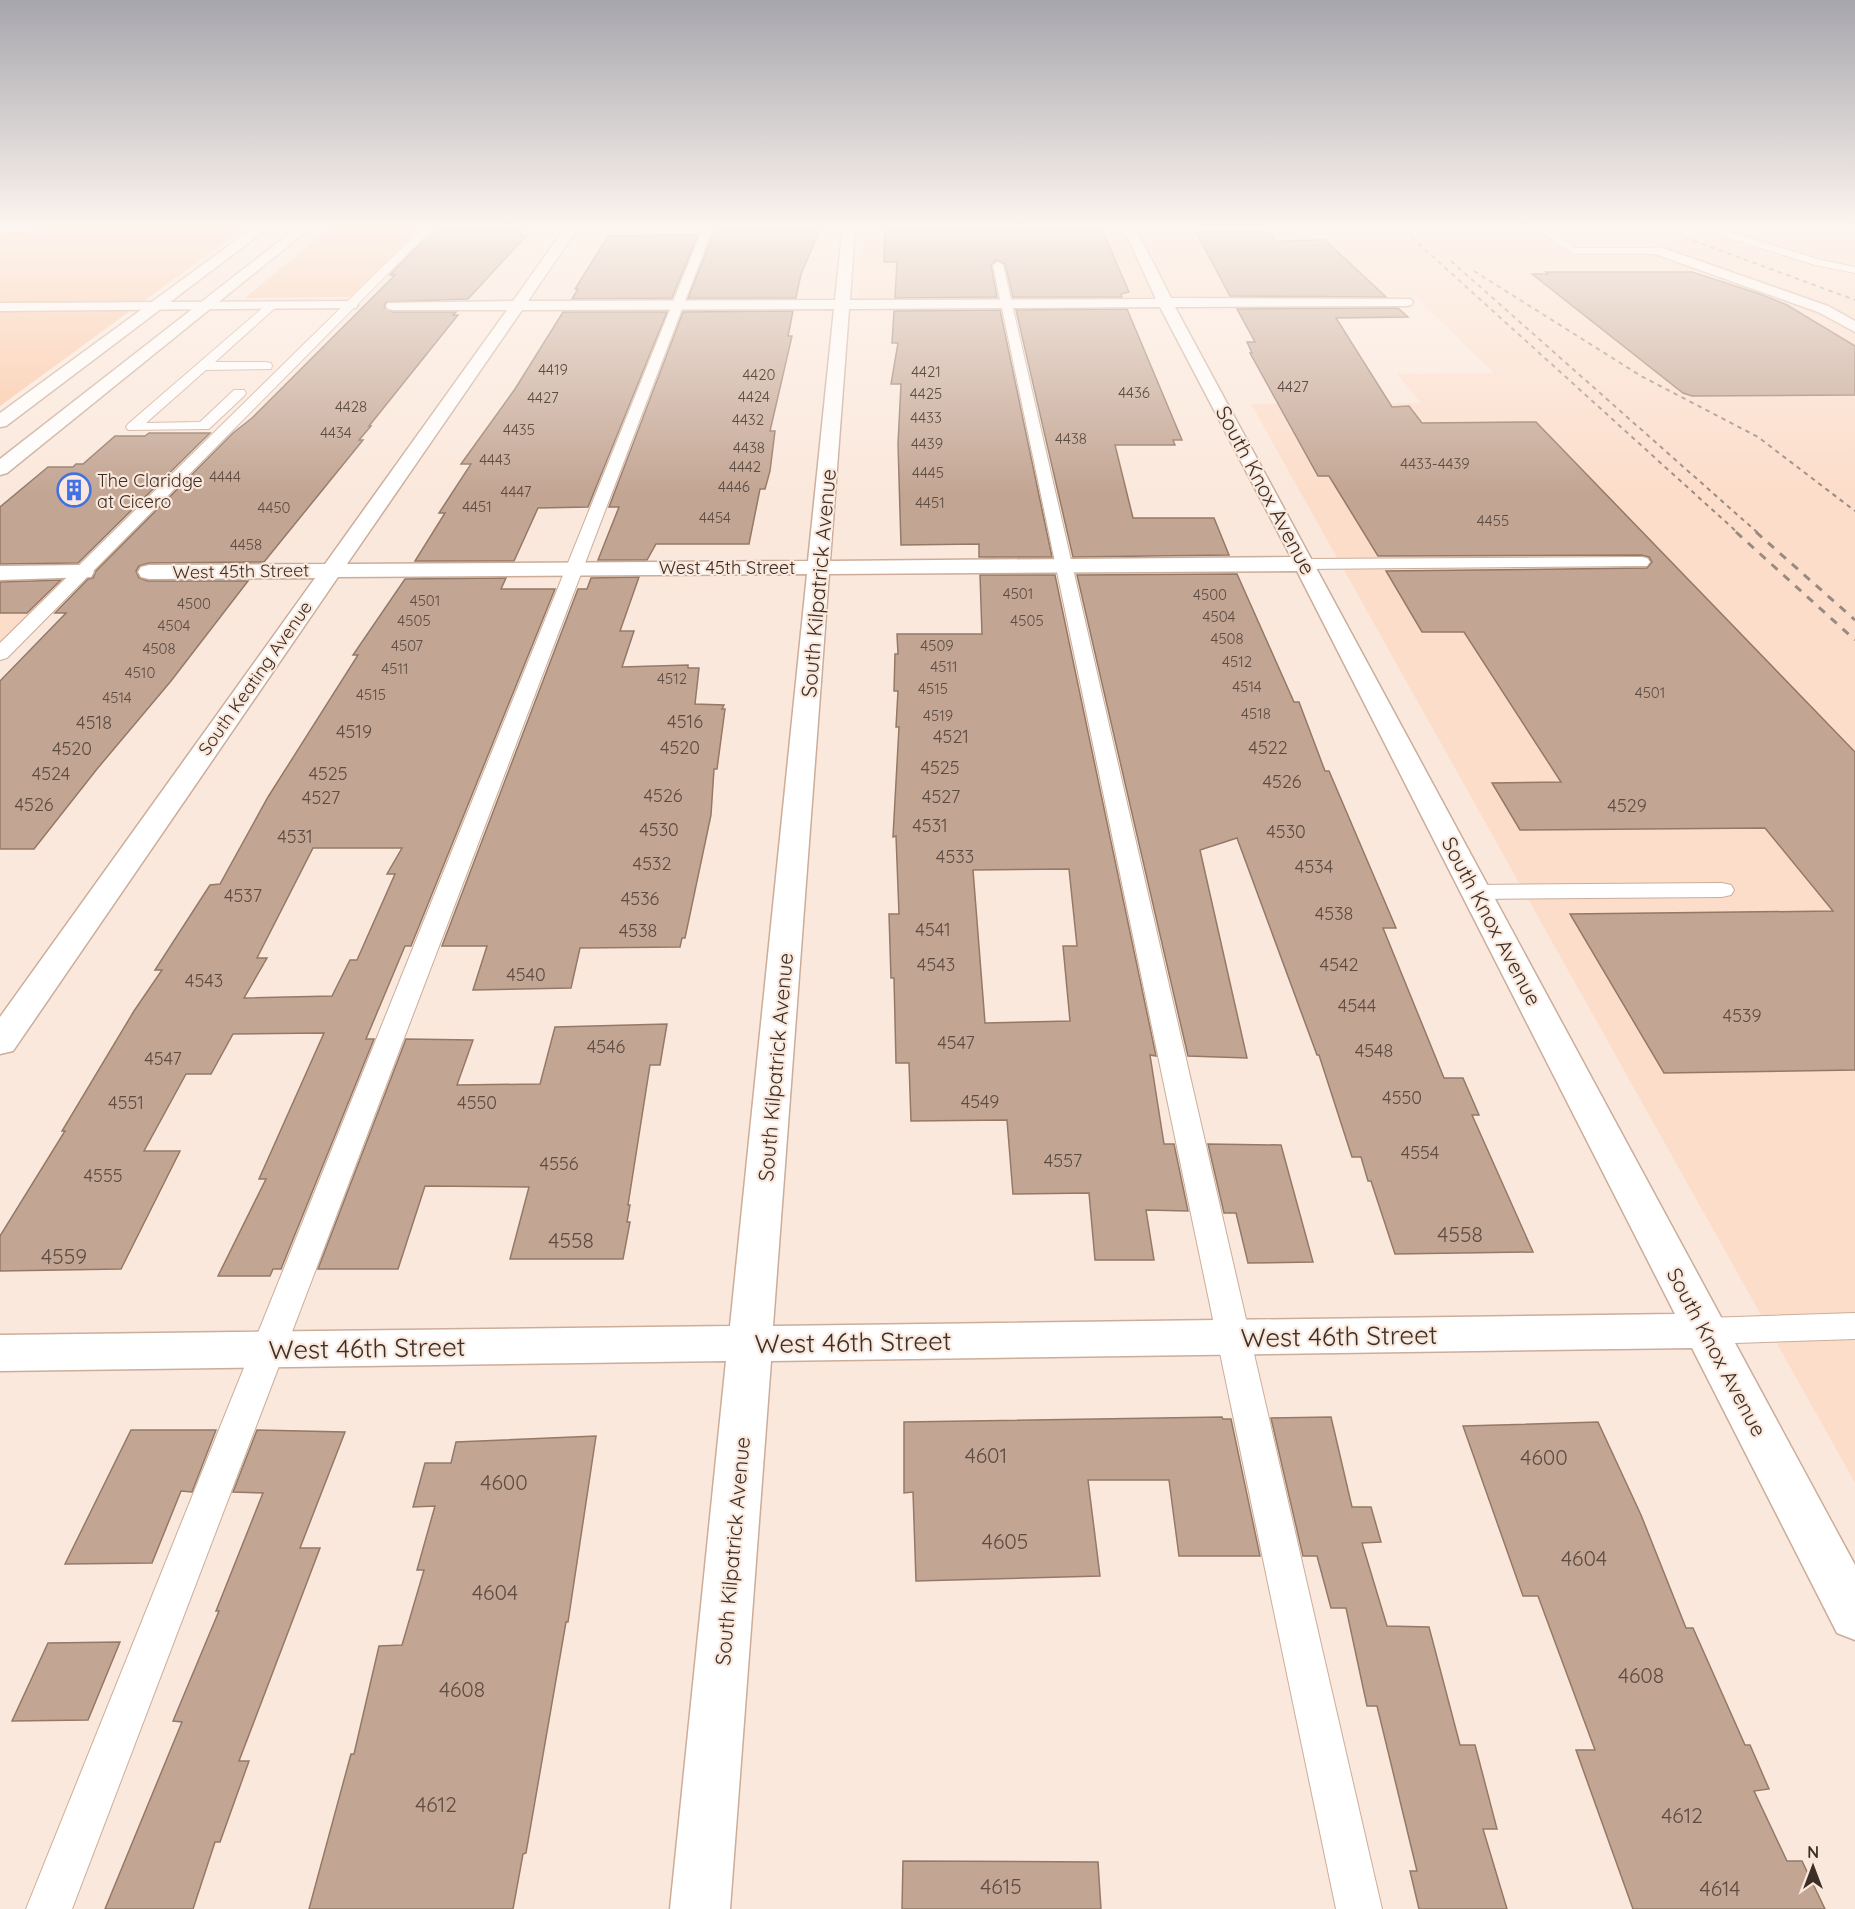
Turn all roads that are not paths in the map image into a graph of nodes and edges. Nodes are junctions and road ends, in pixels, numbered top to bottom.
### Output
1 (147, 314) edge
2 (196, 314) edge
3 (262, 314) edge
4 (321, 314) edge
5 (342, 314) edge
6 (513, 314) edge
7 (675, 314) edge
8 (841, 314) edge
9 (1008, 314) edge
10 (1171, 314) edge
11 (1832, 314) edge
12 (313, 322) dead end
13 (1855, 327) edge
14 (202, 366) junction
15 (0, 422) edge
16 (0, 469) edge
17 (1641, 562) dead end
18 (1305, 564) junction
19 (1062, 565) junction
20 (819, 567) junction
21 (576, 568) junction
22 (330, 570) junction
23 (82, 572) junction
24 (149, 572) dead end
25 (0, 573) edge
26 (0, 654) edge
27 (1722, 890) dead end
28 (1476, 892) junction
29 (0, 1043) edge
30 (1855, 1326) edge
31 (1706, 1330) junction
32 (1234, 1337) junction
33 (750, 1343) junction
34 (269, 1350) junction
35 (0, 1353) edge
36 (1855, 1616) edge
37 (49, 1909) edge
38 (700, 1909) edge
39 (1359, 1909) edge

1 - 15 street
2 - 16 street
3 - 14 lane
4 - 12 lane
5 - 23 lane
6 - 22 street, South Keating Avenue
7 - 21 lane
8 - 20 street, South Kilpatrick Avenue
9 - 19 lane
10 - 18 street, South Knox Avenue
11 - 13 street
14 - 14 lane
17 - 18 lane
18 - 19 street, West 45th Street
18 - 28 street, South Knox Avenue
19 - 20 street, West 45th Street
19 - 32 lane
20 - 21 street, West 45th Street
20 - 33 street, South Kilpatrick Avenue
21 - 22 street, West 45th Street
21 - 34 lane
22 - 24 street, West 45th Street
22 - 29 street, South Keating Avenue
23 - 25 street
23 - 26 lane
27 - 28 lane
28 - 31 street, South Knox Avenue
30 - 31 lane
31 - 32 street, West 46th Street
31 - 36 street, South Knox Avenue
32 - 33 street, West 46th Street
32 - 39 lane
33 - 34 street, West 46th Street
33 - 38 street, South Kilpatrick Avenue
34 - 35 street, West 46th Street
34 - 37 lane

